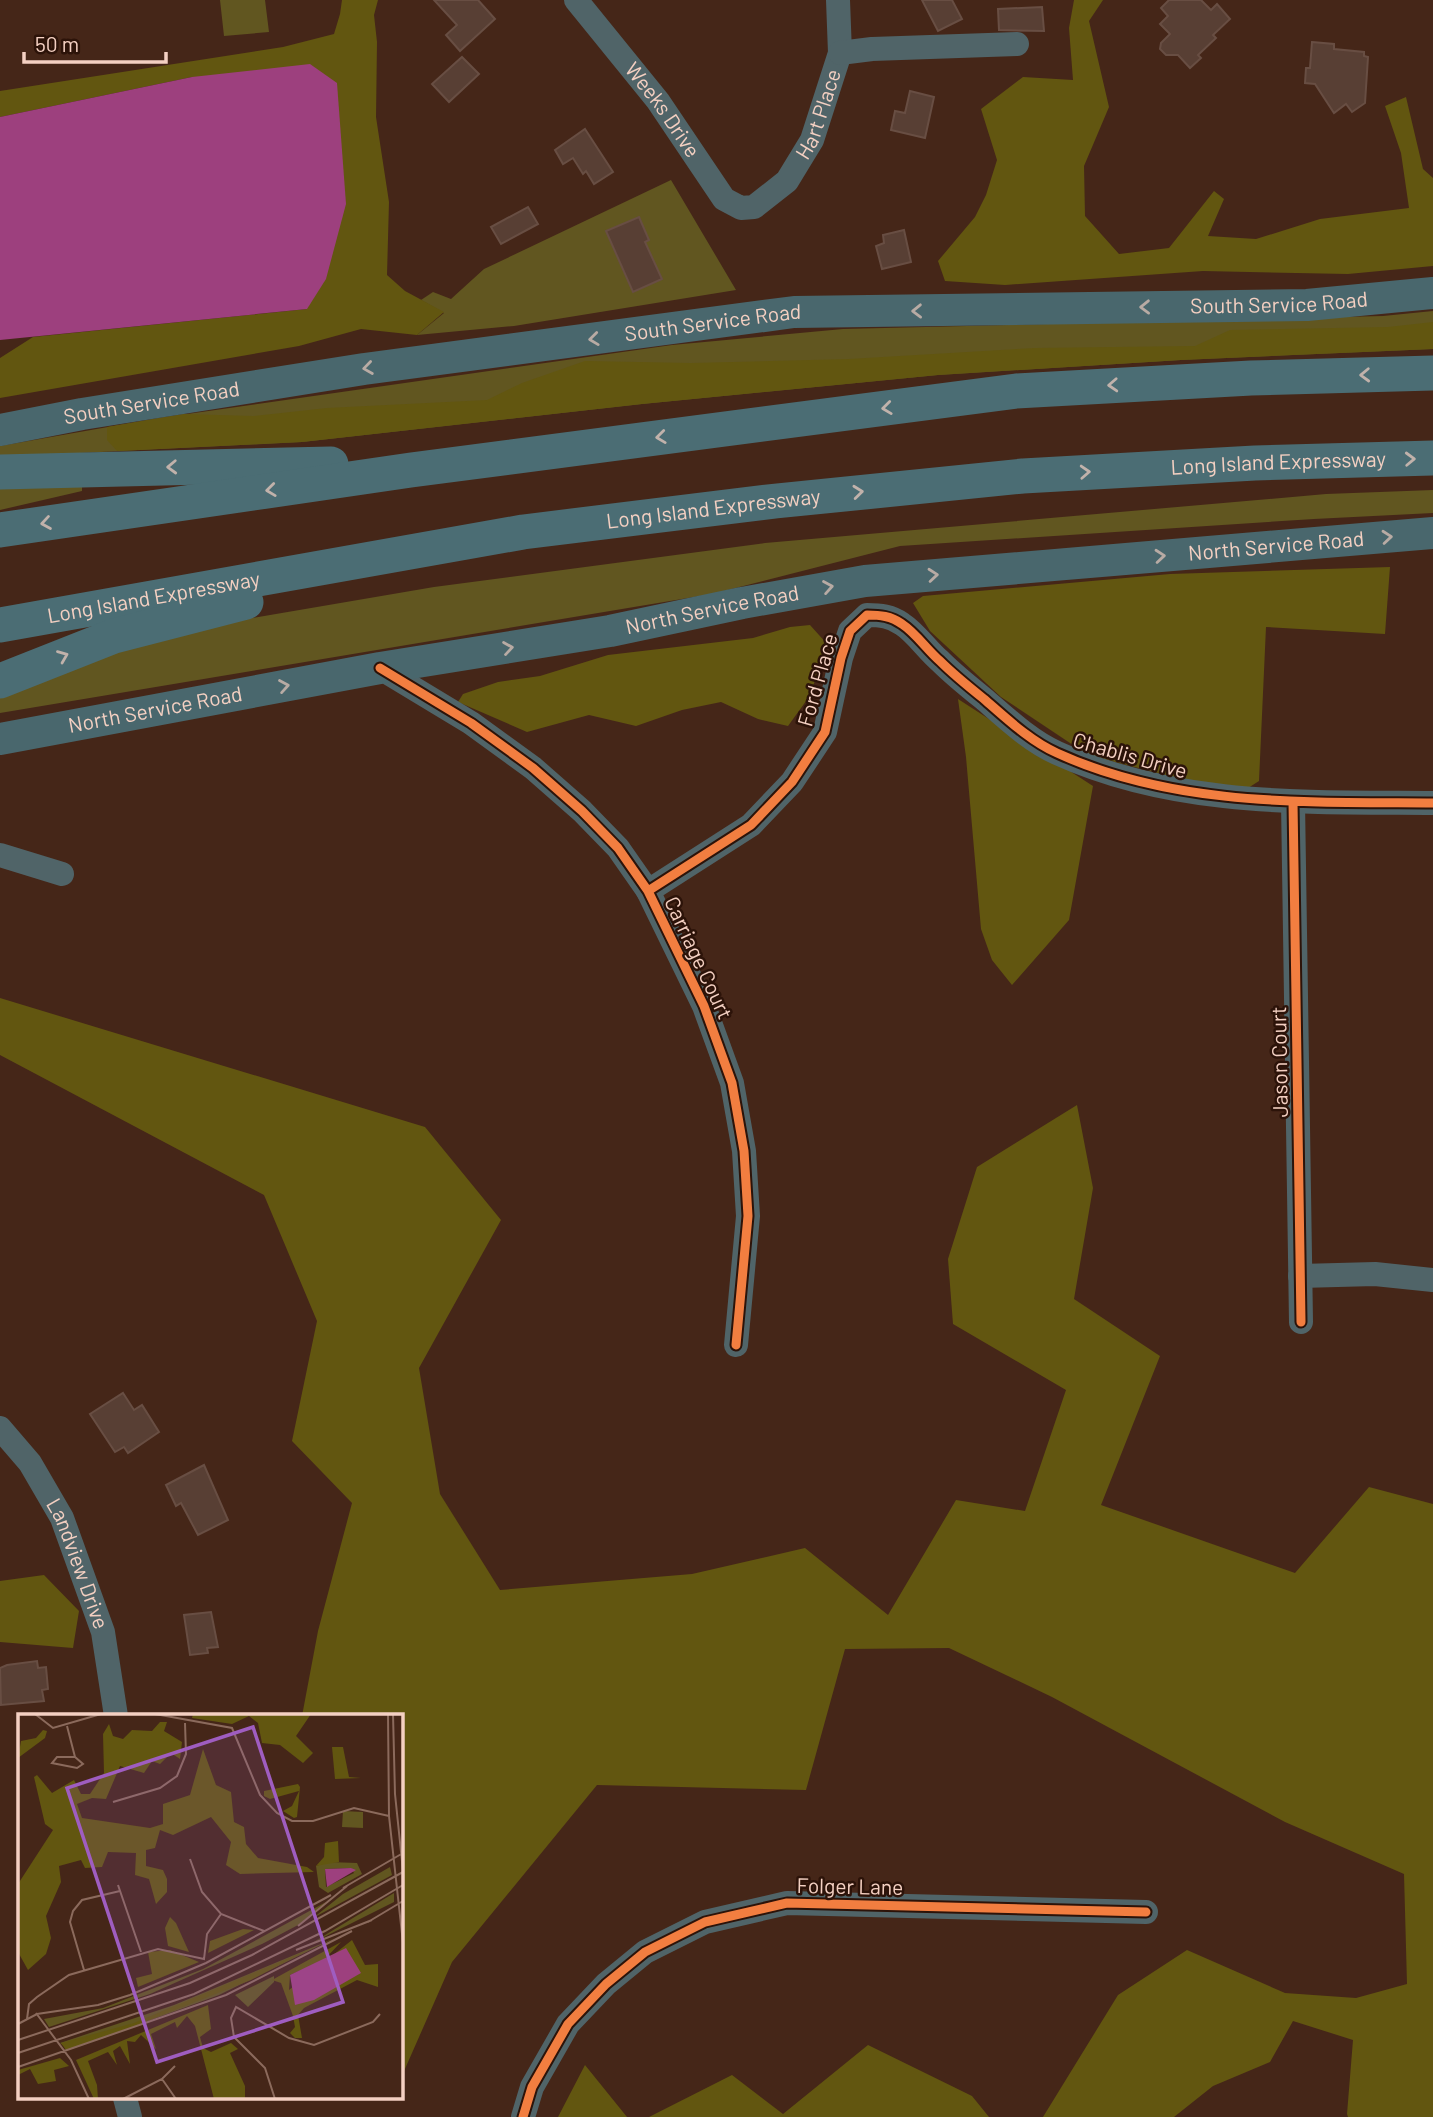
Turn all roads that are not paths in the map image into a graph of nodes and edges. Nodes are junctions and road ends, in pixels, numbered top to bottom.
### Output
1 (576, 0) edge
2 (838, 0) edge
3 (1017, 44) dead end
4 (840, 53) junction
5 (754, 207) joint
6 (1433, 293) edge
7 (1433, 373) edge
8 (0, 430) edge
9 (1433, 458) edge
10 (411, 470) junction
11 (0, 472) edge
12 (0, 530) edge
13 (523, 532) junction
14 (1433, 533) edge
15 (867, 615) joint
16 (0, 625) edge
17 (380, 668) junction
18 (0, 681) edge
19 (0, 739) edge
20 (1293, 802) junction
21 (1433, 803) edge
22 (0, 855) edge
23 (62, 874) dead end
24 (648, 891) junction
25 (1300, 1276) junction
26 (1433, 1280) edge
27 (1301, 1322) dead end
28 (736, 1345) dead end
29 (0, 1429) edge
30 (116, 1714) edge
31 (1146, 1912) dead end
32 (126, 2100) edge
33 (130, 2117) edge
34 (523, 2117) edge

1 - 5 street, Weeks Drive
2 - 4 street, Hart Place
3 - 4 street
4 - 5 street, Hart Place
6 -> 8 main road, South Service Road
7 -> 10 highway
13 -> 9 highway, Long Island Expressway
10 -> 11 highway
10 -> 12 highway
13 - 16 highway, Long Island Expressway
18 -> 13 highway
17 -> 14 main road, North Service Road
15 - 20 street, Chablis Drive
15 - 24 street, Ford Place
19 -> 17 main road, North Service Road
17 - 24 street, Carriage Court
20 - 21 street, Chablis Drive
20 - 25 street, Jason Court
22 - 23 street
24 - 28 street, Carriage Court
25 - 26 street
25 - 27 street, Jason Court
29 - 30 street, Landview Drive
31 - 34 street, Folger Lane
32 - 33 street

